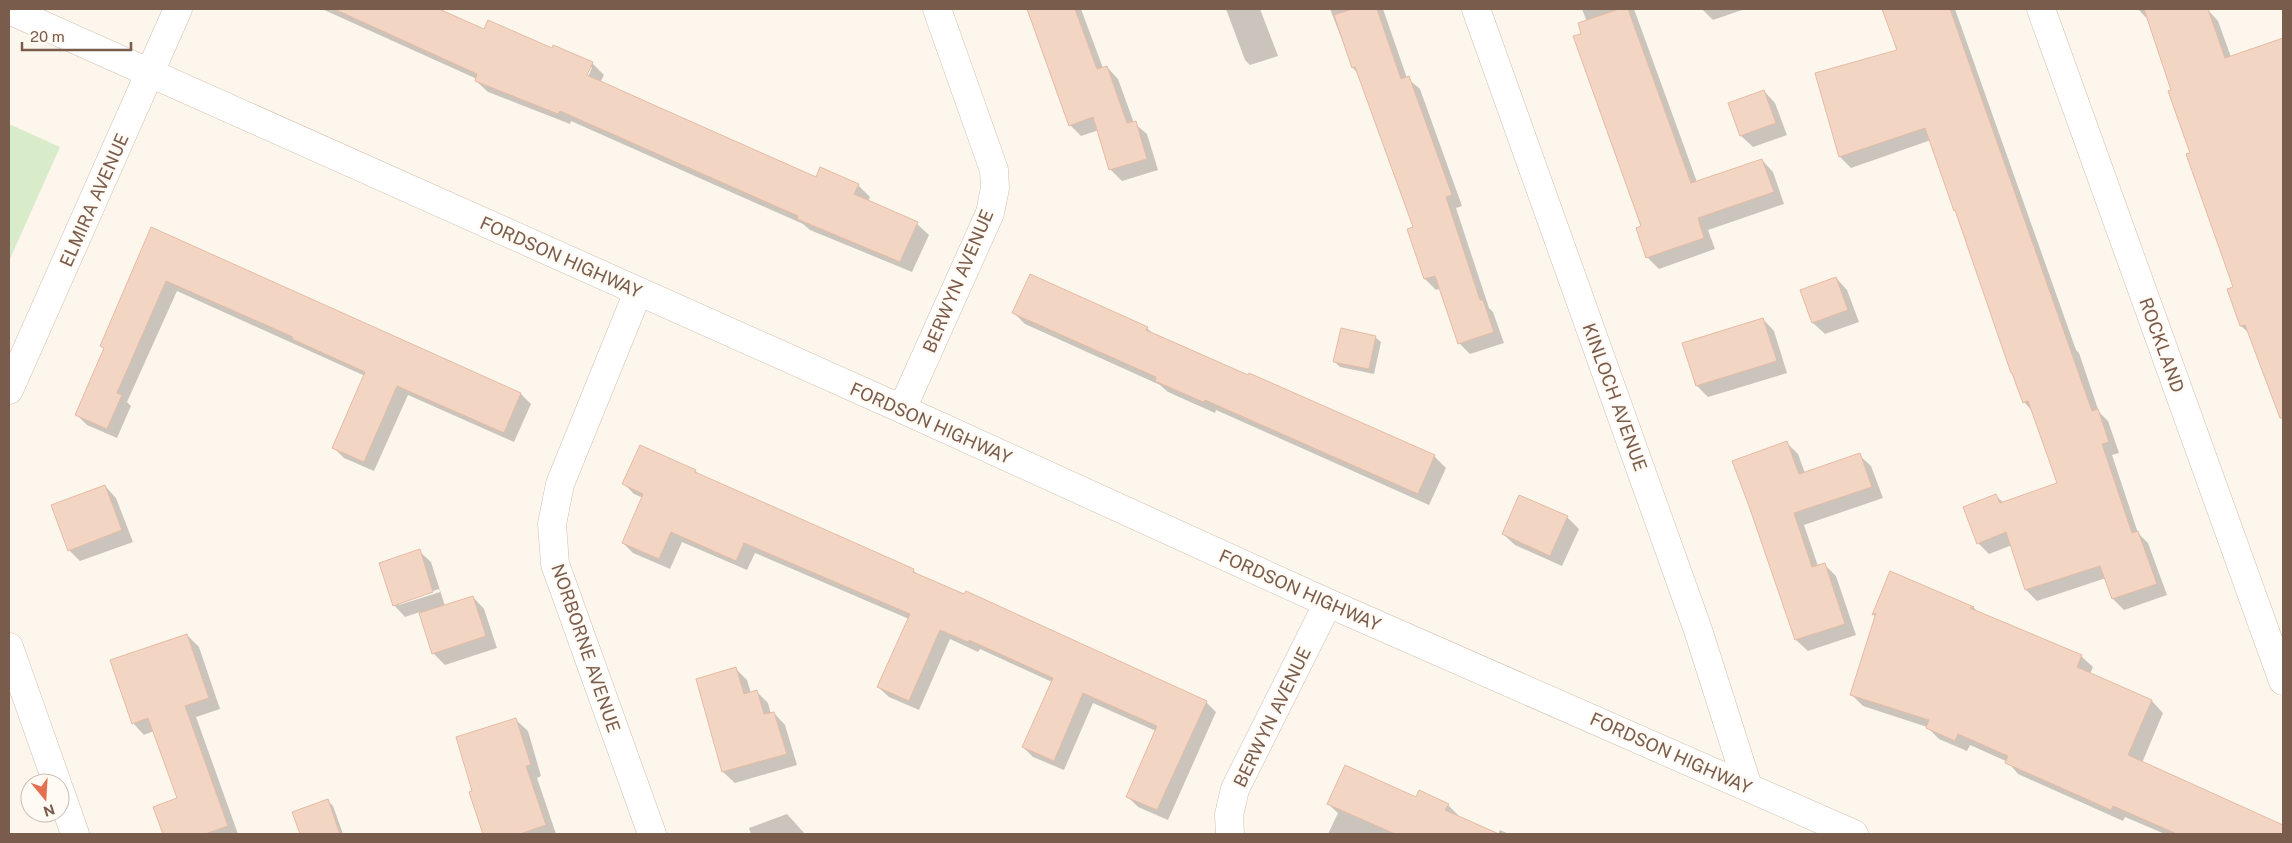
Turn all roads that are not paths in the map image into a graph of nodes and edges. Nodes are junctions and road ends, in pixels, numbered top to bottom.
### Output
1 (178, 9) edge
2 (937, 9) edge
3 (1476, 9) edge
4 (2041, 9) edge
5 (9, 10) edge
6 (150, 73) junction
7 (638, 292) junction
8 (9, 390) edge
9 (902, 409) junction
10 (1328, 603) junction
11 (9, 647) edge
12 (2283, 681) edge
13 (53, 773) edge
14 (1748, 787) junction
15 (70, 820) edge
16 (75, 834) edge
17 (652, 834) edge
18 (1230, 834) edge
19 (1854, 834) edge

1 - 6 street, ELMIRA AVENUE
2 - 9 street, BERWYN AVENUE
3 - 14 street, KINLOCH AVENUE
4 - 12 street, ROCKLAND
5 - 6 street, FORDSON HIGHWAY
6 - 7 street, FORDSON HIGHWAY
6 - 8 street, ELMIRA AVENUE
7 - 9 street, FORDSON HIGHWAY
7 - 17 street, NORBORNE AVENUE
9 - 10 street, FORDSON HIGHWAY
10 - 14 street, FORDSON HIGHWAY
10 - 18 street, BERWYN AVENUE
11 - 13 street
14 - 19 street, FORDSON HIGHWAY
15 - 16 street

